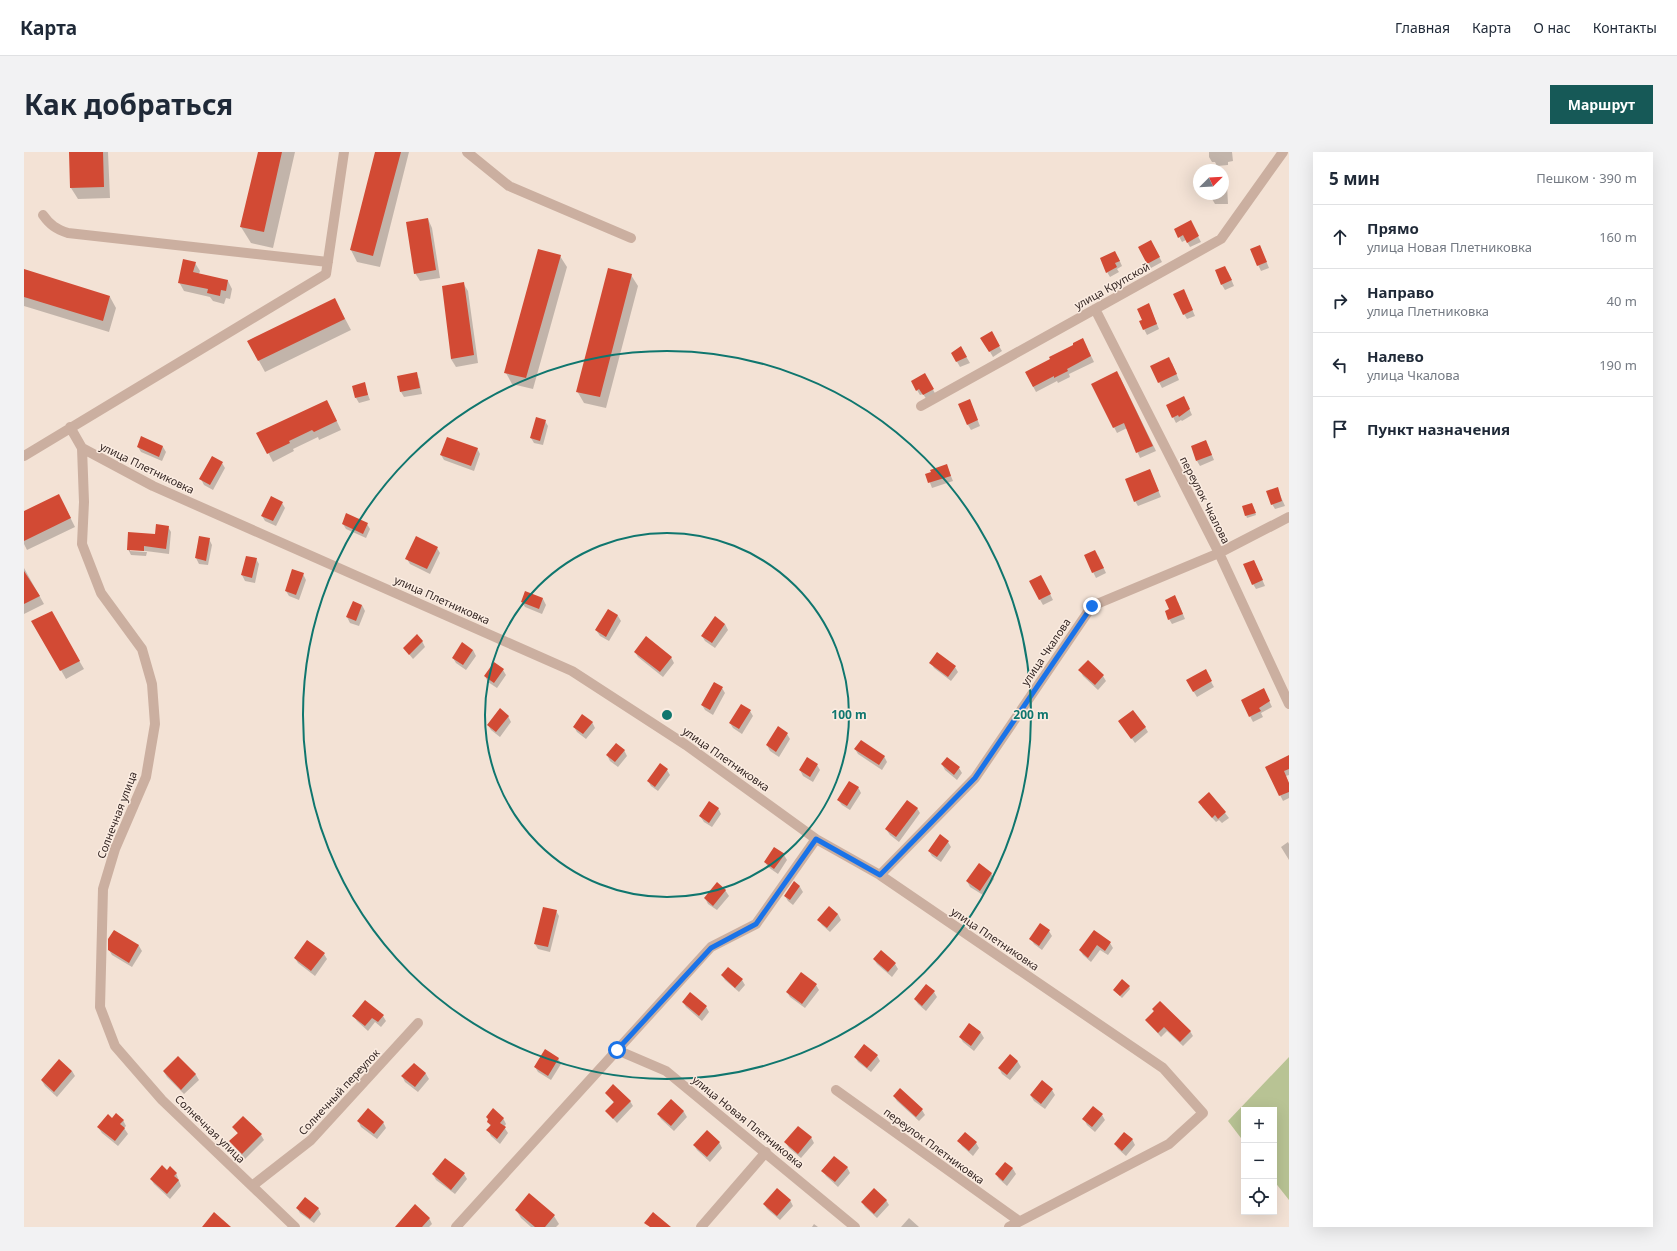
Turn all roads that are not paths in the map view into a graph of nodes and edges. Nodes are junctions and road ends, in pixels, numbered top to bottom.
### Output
1 (344, 152) edge
2 (467, 152) edge
3 (1283, 152) edge
4 (43, 215) dead end
5 (631, 238) dead end
6 (328, 262) junction
7 (1095, 309) junction
8 (921, 406) dead end
9 (70, 427) junction
10 (82, 448) junction
11 (24, 456) edge
12 (1289, 517) edge
13 (1219, 553) junction
14 (1289, 704) edge
15 (816, 839) junction
16 (880, 875) junction
17 (418, 1023) dead end
18 (617, 1050) junction
19 (836, 1090) dead end
20 (766, 1152) junction
21 (252, 1186) junction
22 (1019, 1221) junction
23 (295, 1227) edge
24 (456, 1227) edge
25 (701, 1227) edge
26 (855, 1227) edge
27 (1009, 1227) edge

1 - 6 street
2 - 5 street
3 - 7 street, улица Крупской
4 - 6 street
6 - 9 street
7 - 8 street, улица Крупской
7 - 13 street, переулок Чкалова
9 - 10 street, улица Плетниковка
9 - 11 street
10 - 15 street, улица Плетниковка
10 - 21 street, Солнечная улица
12 - 13 street, улица Чкалова
13 - 14 street, переулок Чкалова
13 - 16 street, улица Чкалова
15 - 16 street, улица Плетниковка
15 - 18 street
16 - 22 street, улица Плетниковка
17 - 21 street, Солнечный переулок
18 - 20 street, улица Новая Плетниковка
18 - 24 street
19 - 22 street, переулок Плетниковка
20 - 25 street
20 - 26 street, улица Новая Плетниковка
21 - 23 street, Солнечная улица
22 - 27 street

